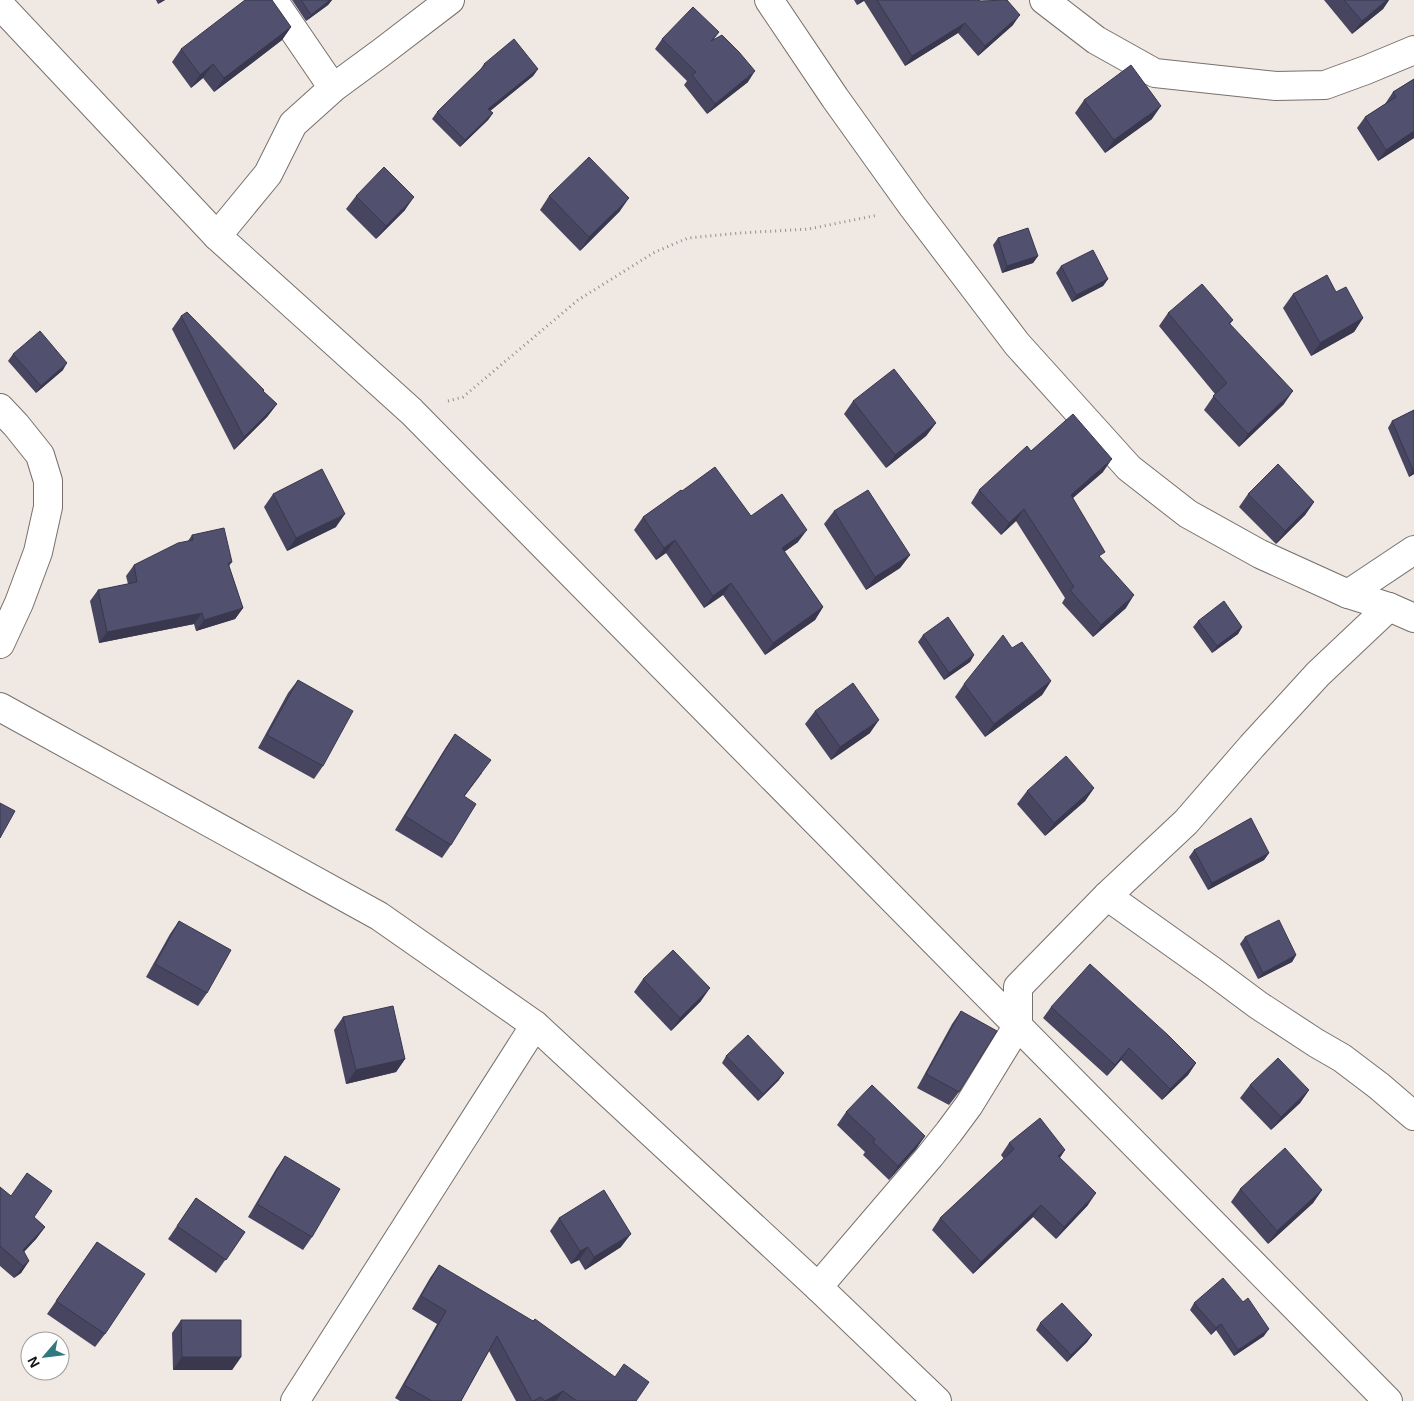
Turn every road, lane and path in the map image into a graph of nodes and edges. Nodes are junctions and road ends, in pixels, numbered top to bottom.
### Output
1 (273, 0) edge
2 (450, 0) edge
3 (769, 0) edge
4 (1044, 0) edge
5 (0, 5) edge
6 (1414, 50) edge
7 (333, 88) junction
8 (913, 207) junction
9 (217, 236) junction
10 (411, 410) junction
11 (5, 419) edge
12 (1414, 550) edge
13 (1348, 594) junction
14 (1389, 607) junction
15 (1414, 618) edge
16 (0, 644) edge
17 (0, 708) edge
18 (1107, 896) junction
19 (535, 1025) junction
20 (1018, 1025) junction
21 (1414, 1116) edge
22 (818, 1287) junction
23 (295, 1401) edge
24 (937, 1401) edge
25 (1388, 1401) edge

1 - 7 street
2 - 7 street
3 - 8 street
4 - 6 street
5 - 9 street
7 - 9 street
8 - 10 path
8 - 13 street
9 - 10 street
10 - 20 street
11 - 16 street
12 - 13 street
13 - 14 street
14 - 15 street
14 - 18 street
17 - 19 street
18 - 20 street
18 - 21 street
19 - 22 street
19 - 23 street
20 - 22 street
20 - 25 street
22 - 24 street

